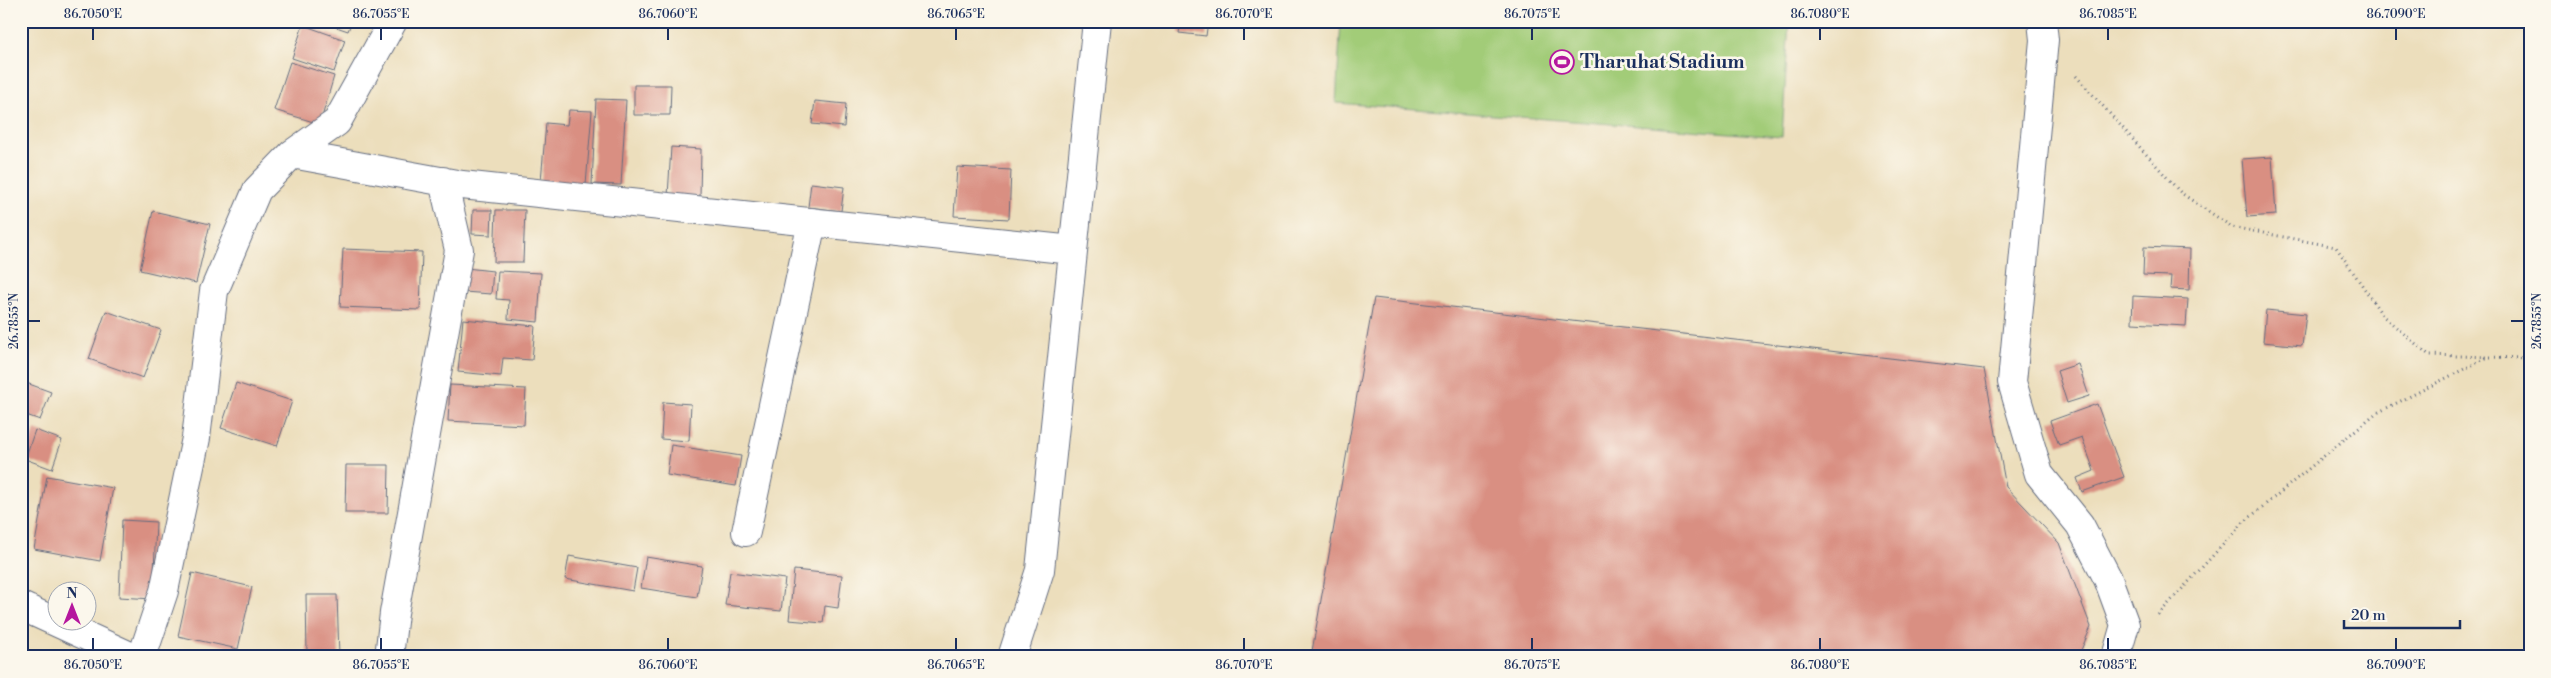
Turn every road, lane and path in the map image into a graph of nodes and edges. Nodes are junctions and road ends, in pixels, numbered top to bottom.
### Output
1 (393, 21) edge
2 (1096, 21) edge
3 (2043, 31) edge
4 (292, 154) junction
5 (443, 181) junction
6 (812, 222) junction
7 (1073, 250) junction
8 (2488, 357) junction
9 (2530, 358) edge
10 (746, 532) dead end
11 (21, 606) edge
12 (2118, 651) edge
13 (128, 656) edge
14 (389, 657) edge
15 (1012, 657) edge

1 - 4 street
2 - 7 street
3 - 8 path
3 - 12 street
4 - 5 street
4 - 13 street
5 - 6 street
5 - 14 street
6 - 7 street
6 - 10 street
7 - 15 street
8 - 9 path
8 - 12 path
11 - 13 street

